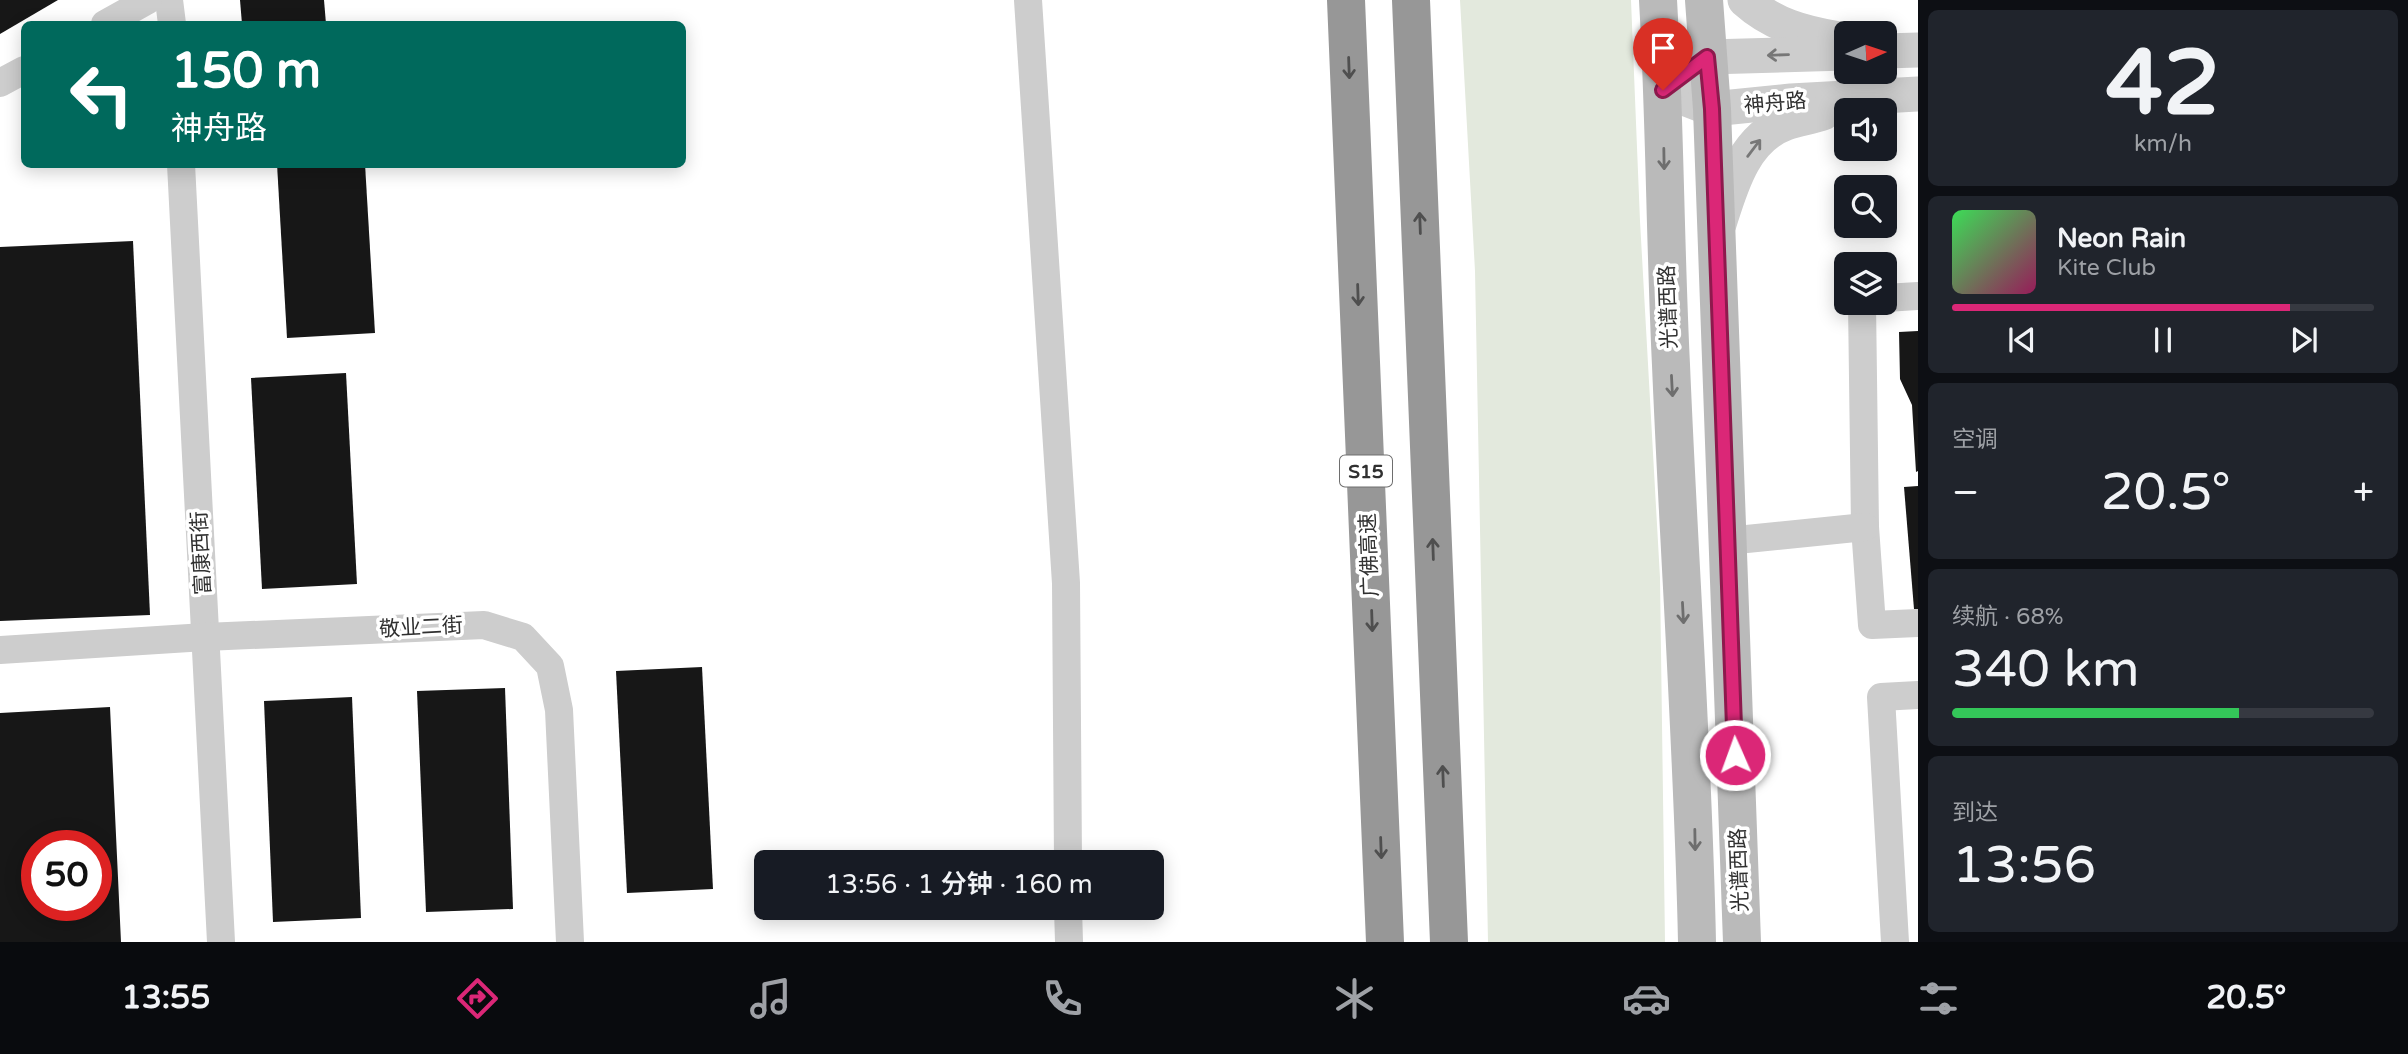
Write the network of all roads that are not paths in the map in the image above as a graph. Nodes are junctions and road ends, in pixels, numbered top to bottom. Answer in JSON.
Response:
{"nodes":[{"id":1,"x":149,"y":0,"type":"edge"},
{"id":2,"x":169,"y":0,"type":"edge"},
{"id":3,"x":1028,"y":0,"type":"edge"},
{"id":4,"x":1346,"y":0,"type":"edge"},
{"id":5,"x":1411,"y":0,"type":"edge"},
{"id":6,"x":1658,"y":0,"type":"edge"},
{"id":7,"x":1704,"y":0,"type":"edge"},
{"id":8,"x":1745,"y":0,"type":"edge"},
{"id":9,"x":110,"y":21,"type":"edge"},
{"id":10,"x":172,"y":21,"type":"edge"},
{"id":11,"x":1834,"y":39,"type":"edge"},
{"id":12,"x":1834,"y":53,"type":"edge"},
{"id":13,"x":1707,"y":57,"type":"junction"},
{"id":14,"x":21,"y":71,"type":"edge"},
{"id":15,"x":0,"y":83,"type":"edge"},
{"id":16,"x":1663,"y":90,"type":"junction"},
{"id":17,"x":1902,"y":94,"type":"edge"},
{"id":18,"x":1712,"y":109,"type":"junction"},
{"id":19,"x":181,"y":168,"type":"edge"},
{"id":20,"x":1717,"y":232,"type":"junction"},
{"id":21,"x":1918,"y":296,"type":"edge"},
{"id":22,"x":1897,"y":297,"type":"edge"},
{"id":23,"x":1862,"y":315,"type":"edge"},
{"id":24,"x":1866,"y":527,"type":"junction"},
{"id":25,"x":1727,"y":541,"type":"junction"},
{"id":26,"x":1918,"y":623,"type":"edge"},
{"id":27,"x":205,"y":637,"type":"junction"},
{"id":28,"x":0,"y":650,"type":"edge"},
{"id":29,"x":1918,"y":695,"type":"edge"},
{"id":30,"x":1068,"y":850,"type":"edge"},
{"id":31,"x":1068,"y":920,"type":"edge"},
{"id":32,"x":221,"y":942,"type":"edge"},
{"id":33,"x":570,"y":942,"type":"edge"},
{"id":34,"x":1069,"y":942,"type":"edge"},
{"id":35,"x":1385,"y":942,"type":"edge"},
{"id":36,"x":1450,"y":942,"type":"edge"},
{"id":37,"x":1697,"y":942,"type":"edge"},
{"id":38,"x":1742,"y":942,"type":"edge"},
{"id":39,"x":1895,"y":942,"type":"edge"}],
"edges":[{"from":1,"to":9,"type":"street"},
{"from":2,"to":10,"type":"street"},
{"from":3,"to":30,"type":"street"},
{"from":4,"to":35,"type":"highway","name":"广佛高速","number":"S15","one_way":true},
{"from":36,"to":5,"type":"highway","one_way":true},
{"from":6,"to":16,"type":"main road","name":"光谱西路"},
{"from":7,"to":13,"type":"main road","name":"光谱西路"},
{"from":8,"to":11,"type":"street"},
{"from":12,"to":13,"type":"street","one_way":true},
{"from":13,"to":16,"type":"street"},
{"from":13,"to":18,"type":"main road","name":"光谱西路"},
{"from":14,"to":15,"type":"street"},
{"from":16,"to":18,"type":"street","name":"神舟路"},
{"from":16,"to":37,"type":"main road","name":"光谱西路","one_way":true},
{"from":17,"to":18,"type":"street","name":"神舟路"},
{"from":20,"to":17,"type":"street","one_way":true},
{"from":18,"to":20,"type":"main road","name":"光谱西路"},
{"from":19,"to":27,"type":"street","name":"富康西街"},
{"from":20,"to":25,"type":"main road","name":"光谱西路"},
{"from":21,"to":22,"type":"street"},
{"from":23,"to":24,"type":"street"},
{"from":24,"to":25,"type":"street"},
{"from":24,"to":26,"type":"street"},
{"from":25,"to":38,"type":"main road","name":"光谱西路"},
{"from":27,"to":28,"type":"street","name":"敬业二街"},
{"from":27,"to":32,"type":"street","name":"富康西街"},
{"from":27,"to":33,"type":"street","name":"敬业二街"},
{"from":29,"to":39,"type":"street"},
{"from":31,"to":34,"type":"street"}]}
